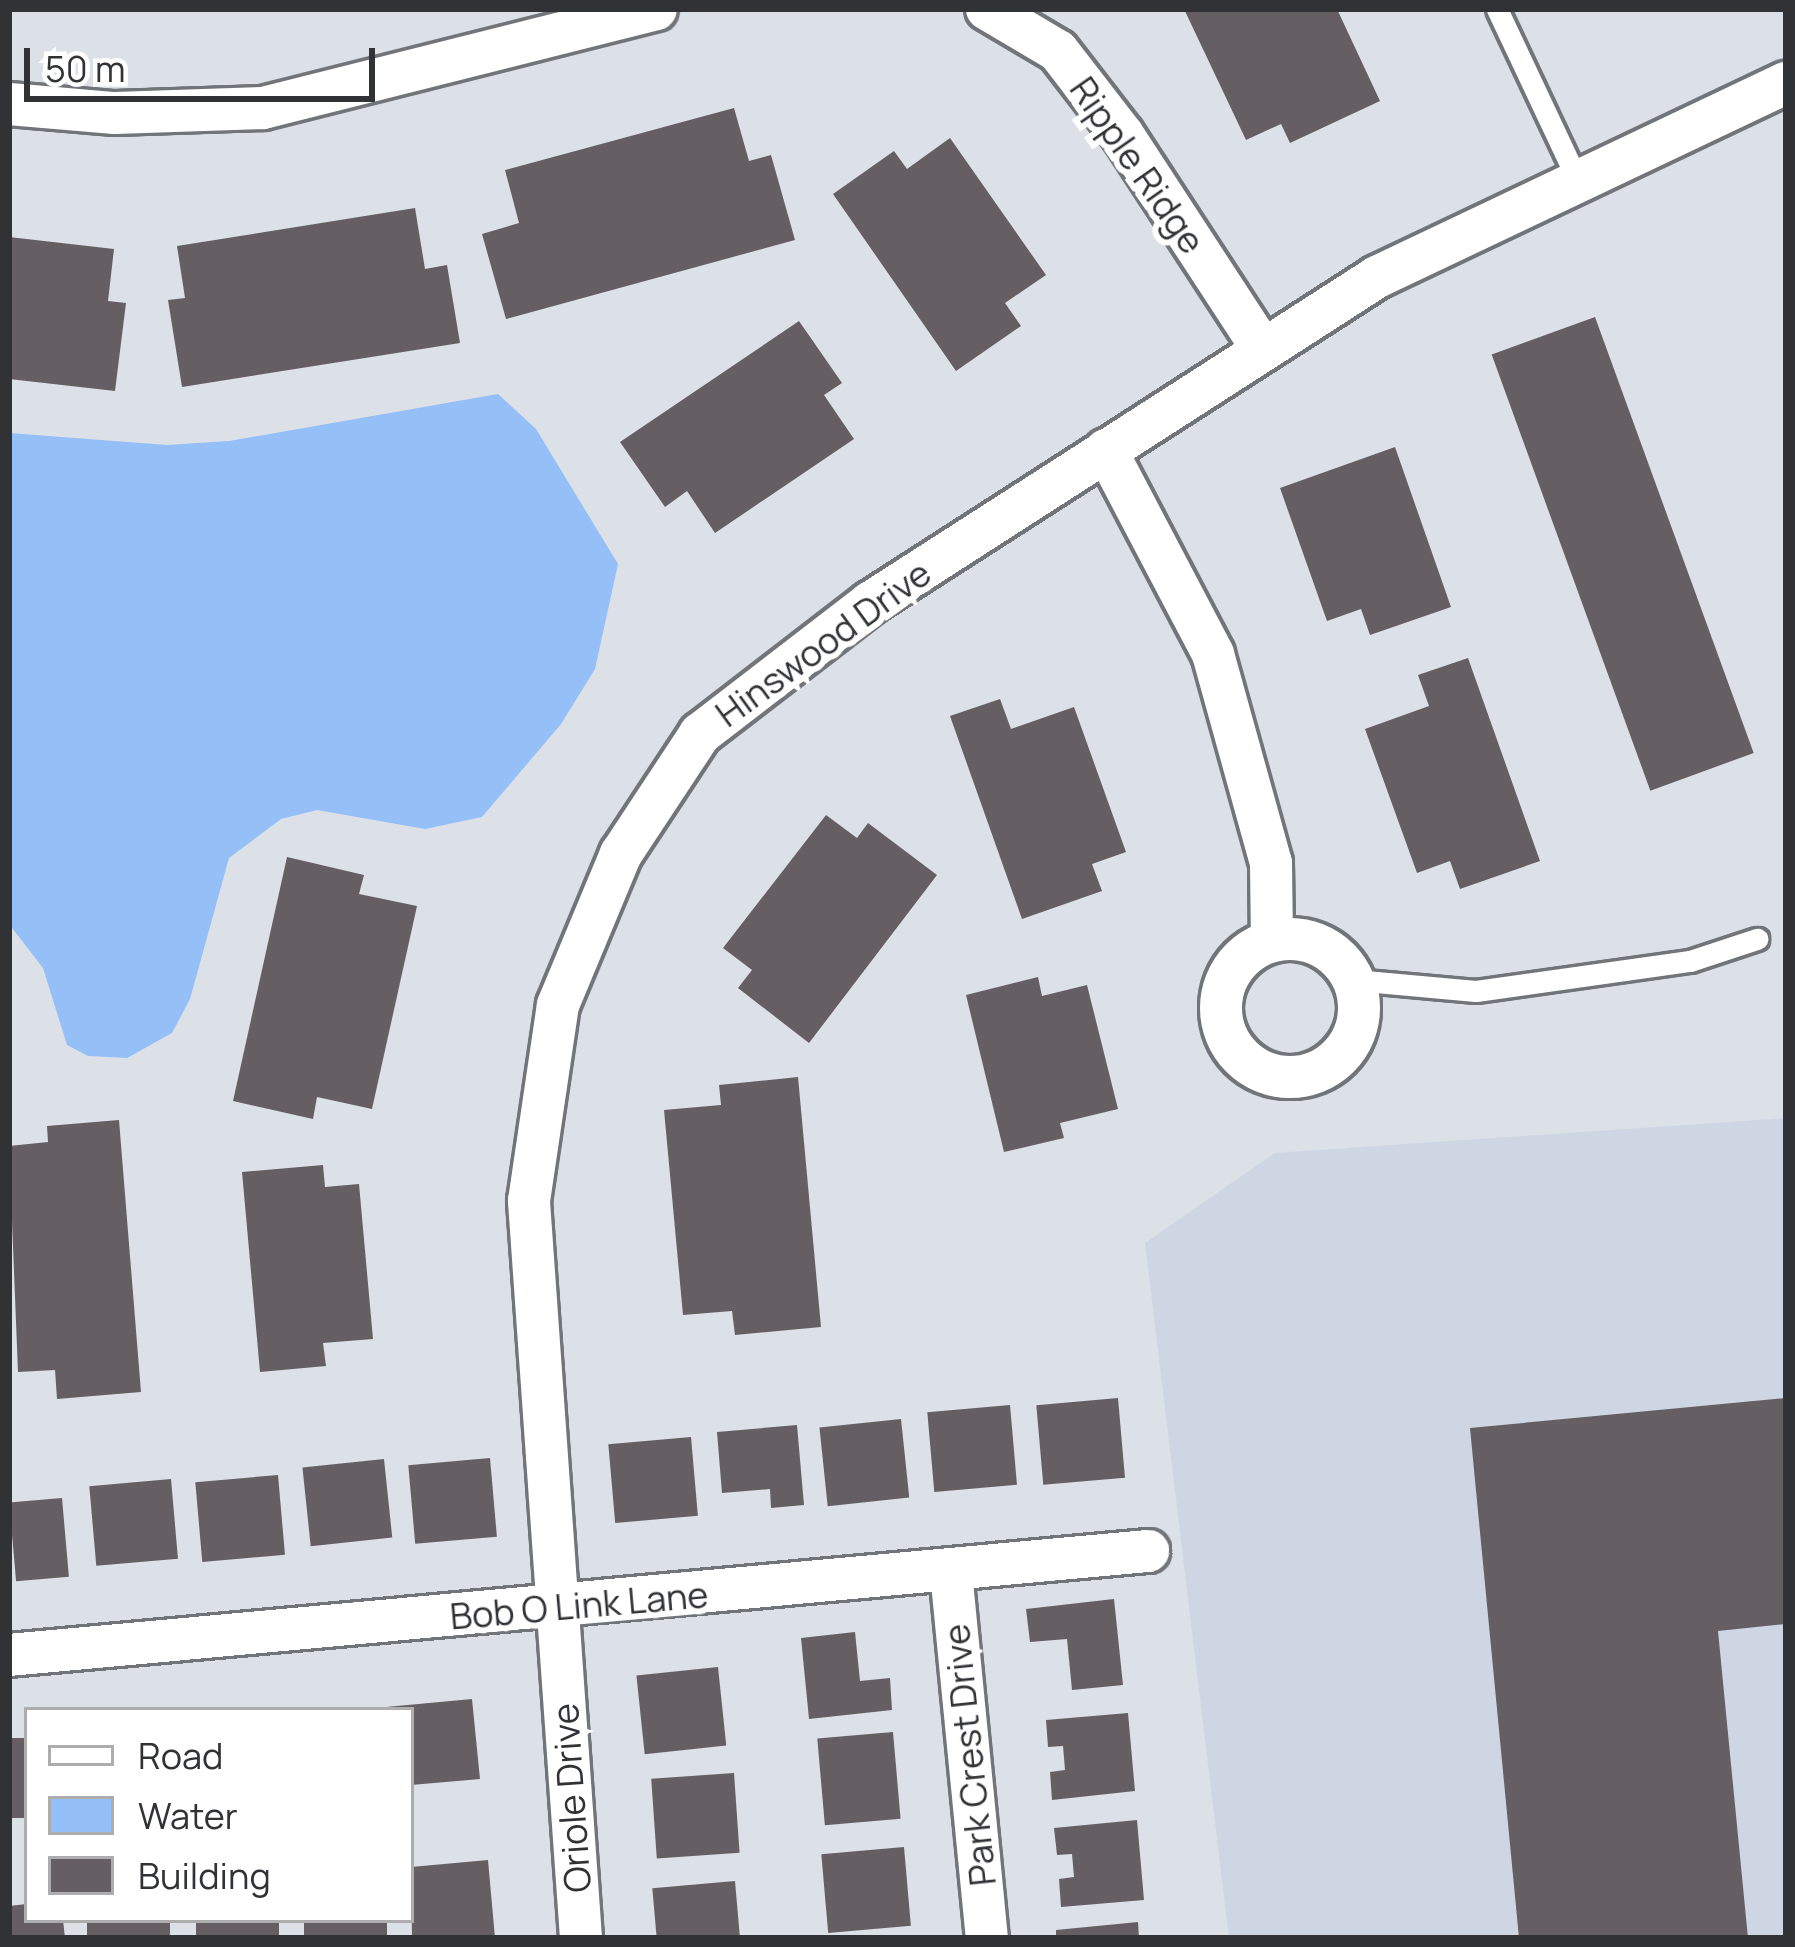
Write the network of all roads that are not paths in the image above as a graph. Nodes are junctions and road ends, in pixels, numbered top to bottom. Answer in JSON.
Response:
{"nodes":[{"id":1,"x":656,"y":9,"type":"edge"},
{"id":2,"x":987,"y":9,"type":"edge"},
{"id":3,"x":1497,"y":9,"type":"edge"},
{"id":4,"x":1786,"y":83,"type":"edge"},
{"id":5,"x":9,"y":104,"type":"edge"},
{"id":6,"x":1577,"y":179,"type":"junction"},
{"id":7,"x":1262,"y":348,"type":"junction"},
{"id":8,"x":1106,"y":449,"type":"junction"},
{"id":9,"x":1757,"y":939,"type":"dead end"},
{"id":10,"x":1272,"y":941,"type":"junction"},
{"id":11,"x":1354,"y":980,"type":"junction"},
{"id":12,"x":1148,"y":1551,"type":"dead end"},
{"id":13,"x":951,"y":1571,"type":"junction"},
{"id":14,"x":561,"y":1606,"type":"junction"},
{"id":15,"x":9,"y":1654,"type":"edge"},
{"id":16,"x":560,"y":1658,"type":"joint"},
{"id":17,"x":581,"y":1938,"type":"edge"},
{"id":18,"x":987,"y":1938,"type":"edge"}],
"edges":[{"from":1,"to":5,"type":"street"},
{"from":2,"to":7,"type":"street","name":"Ripple Ridge"},
{"from":3,"to":6,"type":"lane"},
{"from":4,"to":6,"type":"street","name":"Hinswood Drive"},
{"from":6,"to":7,"type":"street","name":"Hinswood Drive"},
{"from":7,"to":8,"type":"street","name":"Hinswood Drive"},
{"from":8,"to":10,"type":"street"},
{"from":8,"to":14,"type":"street","name":"Hinswood Drive"},
{"from":9,"to":11,"type":"lane"},
{"from":10,"to":11,"type":"street"},
{"from":10,"to":11,"type":"street"},
{"from":12,"to":13,"type":"street","name":"Bob O Link Lane"},
{"from":13,"to":14,"type":"street","name":"Bob O Link Lane"},
{"from":13,"to":18,"type":"street","name":"Park Crest Drive"},
{"from":14,"to":15,"type":"street","name":"Bob O Link Lane"},
{"from":14,"to":16,"type":"street","name":"Hinswood Drive"},
{"from":16,"to":17,"type":"street","name":"Oriole Drive"}]}
